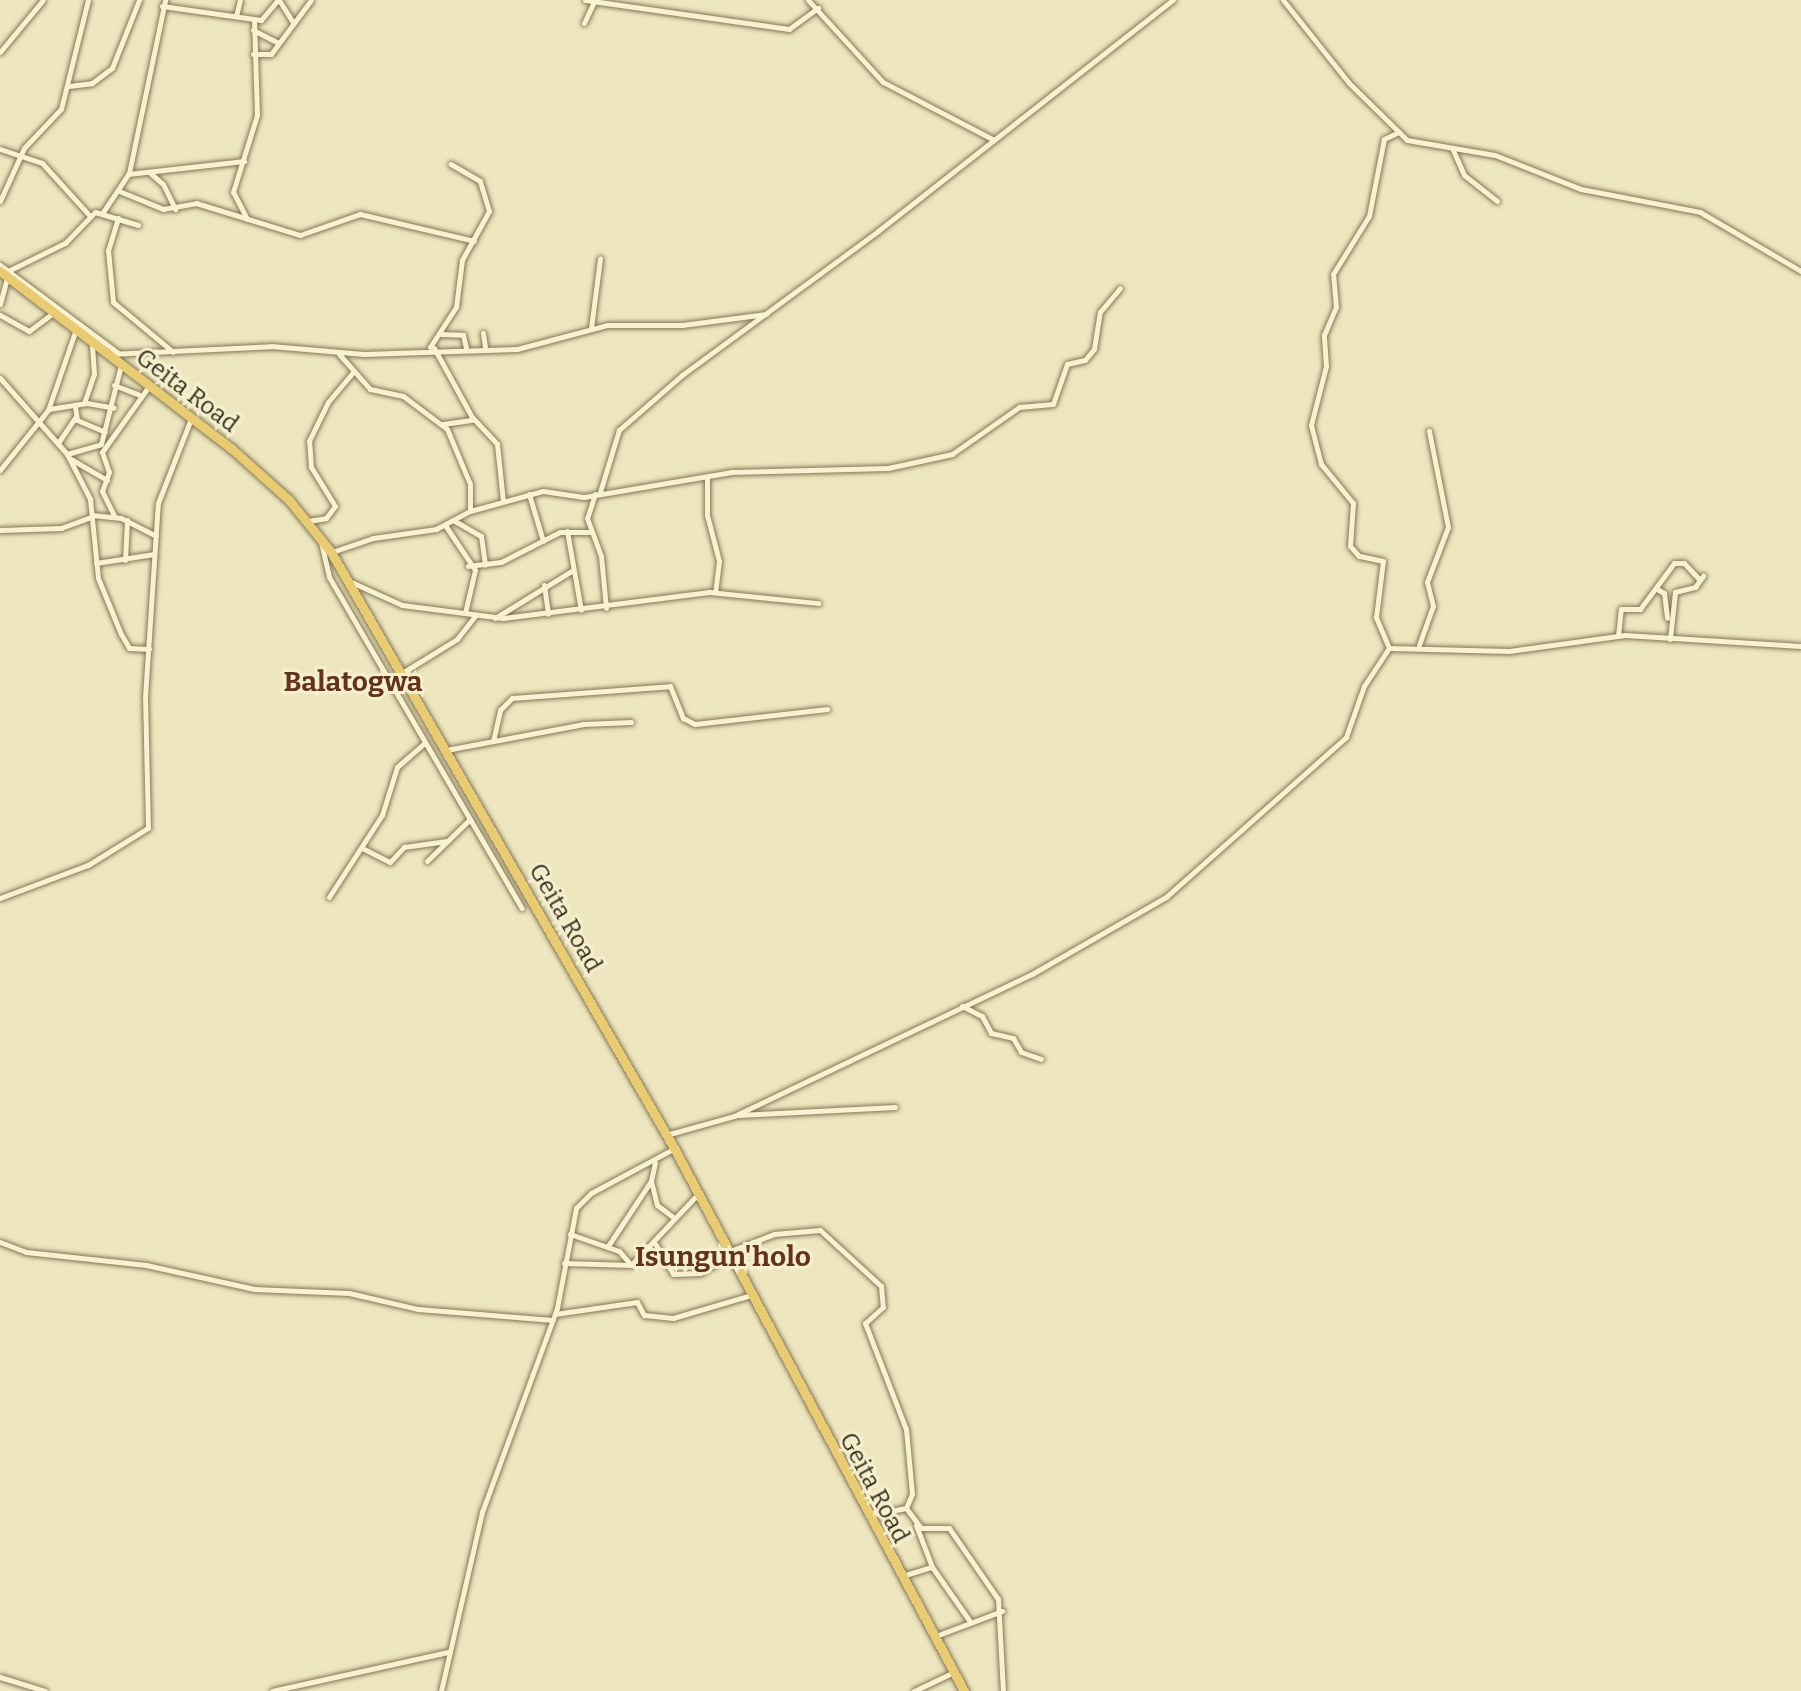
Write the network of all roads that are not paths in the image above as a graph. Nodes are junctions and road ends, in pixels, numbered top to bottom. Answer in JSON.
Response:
{"nodes":[{"id":1,"x":43,"y":0,"type":"edge"},
{"id":2,"x":88,"y":0,"type":"edge"},
{"id":3,"x":139,"y":0,"type":"edge"},
{"id":4,"x":240,"y":0,"type":"edge"},
{"id":5,"x":279,"y":0,"type":"edge"},
{"id":6,"x":585,"y":0,"type":"edge"},
{"id":7,"x":808,"y":0,"type":"edge"},
{"id":8,"x":1173,"y":0,"type":"edge"},
{"id":9,"x":1283,"y":0,"type":"edge"},
{"id":10,"x":307,"y":1,"type":"edge"},
{"id":11,"x":594,"y":2,"type":"junction"},
{"id":12,"x":164,"y":3,"type":"edge"},
{"id":13,"x":818,"y":8,"type":"junction"},
{"id":14,"x":236,"y":16,"type":"junction"},
{"id":15,"x":254,"y":20,"type":"junction"},
{"id":16,"x":292,"y":21,"type":"junction"},
{"id":17,"x":584,"y":23,"type":"dead end"},
{"id":18,"x":253,"y":30,"type":"junction"},
{"id":19,"x":278,"y":43,"type":"junction"},
{"id":20,"x":0,"y":52,"type":"edge"},
{"id":21,"x":253,"y":54,"type":"junction"},
{"id":22,"x":69,"y":86,"type":"junction"},
{"id":23,"x":1397,"y":133,"type":"junction"},
{"id":24,"x":994,"y":140,"type":"junction"},
{"id":25,"x":0,"y":149,"type":"edge"},
{"id":26,"x":1453,"y":149,"type":"junction"},
{"id":27,"x":20,"y":157,"type":"junction"},
{"id":28,"x":244,"y":161,"type":"junction"},
{"id":29,"x":451,"y":164,"type":"dead end"},
{"id":30,"x":148,"y":172,"type":"junction"},
{"id":31,"x":128,"y":174,"type":"junction"},
{"id":32,"x":119,"y":191,"type":"junction"},
{"id":33,"x":0,"y":201,"type":"edge"},
{"id":34,"x":1497,"y":201,"type":"dead end"},
{"id":35,"x":175,"y":209,"type":"junction"},
{"id":36,"x":103,"y":212,"type":"junction"},
{"id":37,"x":90,"y":216,"type":"junction"},
{"id":38,"x":118,"y":218,"type":"junction"},
{"id":39,"x":247,"y":220,"type":"junction"},
{"id":40,"x":138,"y":225,"type":"dead end"},
{"id":41,"x":474,"y":241,"type":"junction"},
{"id":42,"x":600,"y":259,"type":"dead end"},
{"id":43,"x":4,"y":271,"type":"edge"},
{"id":44,"x":1801,"y":271,"type":"edge"},
{"id":45,"x":1120,"y":288,"type":"dead end"},
{"id":46,"x":0,"y":304,"type":"edge"},
{"id":47,"x":54,"y":312,"type":"junction"},
{"id":48,"x":766,"y":314,"type":"junction"},
{"id":49,"x":1,"y":320,"type":"edge"},
{"id":50,"x":76,"y":329,"type":"junction"},
{"id":51,"x":591,"y":329,"type":"junction"},
{"id":52,"x":483,"y":333,"type":"dead end"},
{"id":53,"x":439,"y":334,"type":"junction"},
{"id":54,"x":92,"y":342,"type":"junction"},
{"id":55,"x":432,"y":348,"type":"junction"},
{"id":56,"x":466,"y":348,"type":"junction"},
{"id":57,"x":486,"y":348,"type":"junction"},
{"id":58,"x":174,"y":352,"type":"junction"},
{"id":59,"x":338,"y":353,"type":"junction"},
{"id":60,"x":121,"y":360,"type":"junction"},
{"id":61,"x":352,"y":373,"type":"junction"},
{"id":62,"x":0,"y":378,"type":"edge"},
{"id":63,"x":114,"y":385,"type":"junction"},
{"id":64,"x":149,"y":386,"type":"junction"},
{"id":65,"x":138,"y":394,"type":"junction"},
{"id":66,"x":83,"y":404,"type":"junction"},
{"id":67,"x":75,"y":406,"type":"junction"},
{"id":68,"x":114,"y":408,"type":"junction"},
{"id":69,"x":49,"y":409,"type":"junction"},
{"id":70,"x":76,"y":418,"type":"junction"},
{"id":71,"x":191,"y":419,"type":"junction"},
{"id":72,"x":473,"y":420,"type":"junction"},
{"id":73,"x":442,"y":425,"type":"junction"},
{"id":74,"x":37,"y":427,"type":"junction"},
{"id":75,"x":1429,"y":431,"type":"dead end"},
{"id":76,"x":105,"y":432,"type":"junction"},
{"id":77,"x":58,"y":443,"type":"junction"},
{"id":78,"x":101,"y":448,"type":"junction"},
{"id":79,"x":68,"y":456,"type":"junction"},
{"id":80,"x":0,"y":470,"type":"edge"},
{"id":81,"x":707,"y":477,"type":"junction"},
{"id":82,"x":107,"y":480,"type":"junction"},
{"id":83,"x":597,"y":493,"type":"junction"},
{"id":84,"x":529,"y":494,"type":"junction"},
{"id":85,"x":503,"y":501,"type":"junction"},
{"id":86,"x":470,"y":511,"type":"junction"},
{"id":87,"x":92,"y":516,"type":"junction"},
{"id":88,"x":114,"y":516,"type":"junction"},
{"id":89,"x":127,"y":520,"type":"junction"},
{"id":90,"x":453,"y":520,"type":"junction"},
{"id":91,"x":308,"y":521,"type":"junction"},
{"id":92,"x":445,"y":525,"type":"junction"},
{"id":93,"x":0,"y":530,"type":"edge"},
{"id":94,"x":567,"y":531,"type":"junction"},
{"id":95,"x":591,"y":532,"type":"junction"},
{"id":96,"x":319,"y":535,"type":"junction"},
{"id":97,"x":156,"y":536,"type":"junction"},
{"id":98,"x":543,"y":541,"type":"junction"},
{"id":99,"x":331,"y":552,"type":"junction"},
{"id":100,"x":155,"y":553,"type":"junction"},
{"id":101,"x":125,"y":560,"type":"junction"},
{"id":102,"x":96,"y":563,"type":"junction"},
{"id":103,"x":485,"y":565,"type":"junction"},
{"id":104,"x":468,"y":566,"type":"junction"},
{"id":105,"x":573,"y":570,"type":"junction"},
{"id":106,"x":348,"y":579,"type":"junction"},
{"id":107,"x":544,"y":585,"type":"junction"},
{"id":108,"x":1654,"y":588,"type":"junction"},
{"id":109,"x":715,"y":592,"type":"junction"},
{"id":110,"x":818,"y":603,"type":"dead end"},
{"id":111,"x":606,"y":608,"type":"junction"},
{"id":112,"x":581,"y":610,"type":"junction"},
{"id":113,"x":465,"y":613,"type":"junction"},
{"id":114,"x":548,"y":614,"type":"junction"},
{"id":115,"x":476,"y":615,"type":"junction"},
{"id":116,"x":495,"y":618,"type":"junction"},
{"id":117,"x":1669,"y":627,"type":"junction"},
{"id":118,"x":1618,"y":636,"type":"junction"},
{"id":119,"x":1670,"y":639,"type":"junction"},
{"id":120,"x":1679,"y":639,"type":"junction"},
{"id":121,"x":1419,"y":645,"type":"junction"},
{"id":122,"x":1801,"y":646,"type":"edge"},
{"id":123,"x":1389,"y":648,"type":"junction"},
{"id":124,"x":149,"y":649,"type":"junction"},
{"id":125,"x":402,"y":672,"type":"junction"},
{"id":126,"x":827,"y":709,"type":"dead end"},
{"id":127,"x":631,"y":722,"type":"dead end"},
{"id":128,"x":493,"y":741,"type":"junction"},
{"id":129,"x":425,"y":743,"type":"junction"},
{"id":130,"x":445,"y":750,"type":"junction"},
{"id":131,"x":470,"y":819,"type":"junction"},
{"id":132,"x":447,"y":841,"type":"junction"},
{"id":133,"x":362,"y":848,"type":"junction"},
{"id":134,"x":427,"y":861,"type":"dead end"},
{"id":135,"x":329,"y":897,"type":"dead end"},
{"id":136,"x":0,"y":898,"type":"edge"},
{"id":137,"x":522,"y":908,"type":"dead end"},
{"id":138,"x":962,"y":1005,"type":"junction"},
{"id":139,"x":1041,"y":1059,"type":"dead end"},
{"id":140,"x":895,"y":1107,"type":"dead end"},
{"id":141,"x":734,"y":1116,"type":"junction"},
{"id":142,"x":665,"y":1135,"type":"junction"},
{"id":143,"x":674,"y":1148,"type":"junction"},
{"id":144,"x":655,"y":1161,"type":"junction"},
{"id":145,"x":651,"y":1181,"type":"junction"},
{"id":146,"x":698,"y":1194,"type":"junction"},
{"id":147,"x":673,"y":1217,"type":"junction"},
{"id":148,"x":569,"y":1234,"type":"junction"},
{"id":149,"x":0,"y":1242,"type":"edge"},
{"id":150,"x":654,"y":1242,"type":"junction"},
{"id":151,"x":608,"y":1246,"type":"junction"},
{"id":152,"x":729,"y":1253,"type":"junction"},
{"id":153,"x":564,"y":1263,"type":"junction"},
{"id":154,"x":631,"y":1265,"type":"junction"},
{"id":155,"x":751,"y":1295,"type":"junction"},
{"id":156,"x":554,"y":1317,"type":"junction"},
{"id":157,"x":906,"y":1508,"type":"junction"},
{"id":158,"x":866,"y":1515,"type":"junction"},
{"id":159,"x":915,"y":1521,"type":"junction"},
{"id":160,"x":932,"y":1567,"type":"junction"},
{"id":161,"x":897,"y":1575,"type":"junction"},
{"id":162,"x":1002,"y":1611,"type":"junction"},
{"id":163,"x":971,"y":1623,"type":"junction"},
{"id":164,"x":929,"y":1635,"type":"junction"},
{"id":165,"x":448,"y":1652,"type":"junction"},
{"id":166,"x":952,"y":1673,"type":"junction"},
{"id":167,"x":0,"y":1677,"type":"edge"},
{"id":168,"x":45,"y":1691,"type":"edge"},
{"id":169,"x":272,"y":1691,"type":"edge"},
{"id":170,"x":441,"y":1691,"type":"edge"},
{"id":171,"x":914,"y":1691,"type":"edge"},
{"id":172,"x":964,"y":1691,"type":"edge"},
{"id":173,"x":1003,"y":1691,"type":"edge"}],
"edges":[{"from":1,"to":20,"type":"street"},
{"from":2,"to":22,"type":"street"},
{"from":3,"to":22,"type":"street"},
{"from":4,"to":14,"type":"street"},
{"from":5,"to":15,"type":"street"},
{"from":5,"to":16,"type":"street"},
{"from":6,"to":11,"type":"street"},
{"from":7,"to":13,"type":"street"},
{"from":8,"to":24,"type":"street"},
{"from":9,"to":23,"type":"street"},
{"from":10,"to":16,"type":"street"},
{"from":11,"to":13,"type":"street"},
{"from":11,"to":17,"type":"street"},
{"from":12,"to":14,"type":"street"},
{"from":12,"to":31,"type":"street"},
{"from":13,"to":24,"type":"street"},
{"from":14,"to":15,"type":"street"},
{"from":15,"to":18,"type":"street"},
{"from":16,"to":19,"type":"street"},
{"from":18,"to":19,"type":"street"},
{"from":18,"to":21,"type":"street"},
{"from":19,"to":21,"type":"street"},
{"from":21,"to":28,"type":"street"},
{"from":22,"to":27,"type":"street"},
{"from":23,"to":26,"type":"street"},
{"from":23,"to":123,"type":"street"},
{"from":24,"to":48,"type":"street"},
{"from":25,"to":27,"type":"street"},
{"from":26,"to":34,"type":"street"},
{"from":26,"to":44,"type":"street"},
{"from":27,"to":33,"type":"street"},
{"from":27,"to":37,"type":"street"},
{"from":28,"to":30,"type":"street"},
{"from":28,"to":39,"type":"street"},
{"from":29,"to":41,"type":"street"},
{"from":30,"to":31,"type":"street"},
{"from":30,"to":35,"type":"street"},
{"from":31,"to":32,"type":"street"},
{"from":32,"to":35,"type":"street"},
{"from":32,"to":36,"type":"street"},
{"from":35,"to":39,"type":"street"},
{"from":36,"to":37,"type":"street"},
{"from":36,"to":38,"type":"street"},
{"from":37,"to":43,"type":"street"},
{"from":38,"to":40,"type":"street"},
{"from":38,"to":58,"type":"street"},
{"from":39,"to":41,"type":"street"},
{"from":41,"to":53,"type":"street"},
{"from":42,"to":51,"type":"street"},
{"from":43,"to":46,"type":"street"},
{"from":43,"to":47,"type":"highway","name":"Geita Road"},
{"from":43,"to":60,"type":"street"},
{"from":45,"to":81,"type":"street"},
{"from":47,"to":49,"type":"street"},
{"from":47,"to":50,"type":"highway","name":"Geita Road"},
{"from":48,"to":51,"type":"street"},
{"from":48,"to":83,"type":"street"},
{"from":50,"to":54,"type":"highway","name":"Geita Road"},
{"from":50,"to":69,"type":"street"},
{"from":51,"to":57,"type":"street"},
{"from":52,"to":57,"type":"street"},
{"from":53,"to":55,"type":"street"},
{"from":53,"to":56,"type":"street"},
{"from":54,"to":60,"type":"highway","name":"Geita Road"},
{"from":54,"to":66,"type":"street"},
{"from":55,"to":56,"type":"street"},
{"from":55,"to":59,"type":"street"},
{"from":55,"to":72,"type":"street"},
{"from":56,"to":57,"type":"street"},
{"from":58,"to":59,"type":"street"},
{"from":58,"to":60,"type":"street"},
{"from":59,"to":61,"type":"street"},
{"from":60,"to":63,"type":"street"},
{"from":60,"to":64,"type":"highway","name":"Geita Road"},
{"from":61,"to":73,"type":"street"},
{"from":61,"to":91,"type":"street"},
{"from":62,"to":74,"type":"street"},
{"from":63,"to":65,"type":"street"},
{"from":63,"to":68,"type":"street"},
{"from":64,"to":65,"type":"street"},
{"from":64,"to":71,"type":"highway","name":"Geita Road"},
{"from":65,"to":78,"type":"street"},
{"from":66,"to":67,"type":"street"},
{"from":66,"to":68,"type":"street"},
{"from":67,"to":69,"type":"street"},
{"from":67,"to":70,"type":"street"},
{"from":68,"to":76,"type":"street"},
{"from":69,"to":74,"type":"street"},
{"from":70,"to":76,"type":"street"},
{"from":70,"to":77,"type":"street"},
{"from":71,"to":91,"type":"highway","name":"Geita Road"},
{"from":71,"to":97,"type":"street"},
{"from":72,"to":73,"type":"street"},
{"from":72,"to":85,"type":"street"},
{"from":73,"to":86,"type":"street"},
{"from":74,"to":77,"type":"street"},
{"from":74,"to":80,"type":"street"},
{"from":75,"to":121,"type":"street"},
{"from":76,"to":78,"type":"street"},
{"from":77,"to":79,"type":"street"},
{"from":78,"to":79,"type":"street"},
{"from":78,"to":82,"type":"street"},
{"from":79,"to":82,"type":"street"},
{"from":79,"to":87,"type":"street"},
{"from":81,"to":83,"type":"street"},
{"from":81,"to":109,"type":"street"},
{"from":82,"to":88,"type":"street"},
{"from":83,"to":84,"type":"street"},
{"from":83,"to":95,"type":"street"},
{"from":84,"to":85,"type":"street"},
{"from":84,"to":98,"type":"street"},
{"from":85,"to":86,"type":"street"},
{"from":86,"to":90,"type":"street"},
{"from":87,"to":88,"type":"street"},
{"from":87,"to":93,"type":"street"},
{"from":87,"to":102,"type":"street"},
{"from":88,"to":89,"type":"street"},
{"from":89,"to":97,"type":"street"},
{"from":89,"to":101,"type":"street"},
{"from":90,"to":92,"type":"street"},
{"from":90,"to":103,"type":"street"},
{"from":91,"to":96,"type":"highway","name":"Geita Road"},
{"from":92,"to":99,"type":"street"},
{"from":92,"to":104,"type":"street"},
{"from":94,"to":95,"type":"street"},
{"from":94,"to":98,"type":"street"},
{"from":94,"to":105,"type":"street"},
{"from":95,"to":111,"type":"street"},
{"from":96,"to":99,"type":"highway","name":"Geita Road"},
{"from":96,"to":129,"type":"street"},
{"from":97,"to":100,"type":"street"},
{"from":98,"to":103,"type":"street"},
{"from":99,"to":106,"type":"highway","name":"Geita Road"},
{"from":100,"to":101,"type":"street"},
{"from":100,"to":124,"type":"street"},
{"from":101,"to":102,"type":"street"},
{"from":102,"to":124,"type":"street"},
{"from":103,"to":104,"type":"street"},
{"from":104,"to":113,"type":"street"},
{"from":105,"to":107,"type":"street"},
{"from":105,"to":112,"type":"street"},
{"from":106,"to":113,"type":"street"},
{"from":106,"to":125,"type":"highway","name":"Geita Road"},
{"from":107,"to":114,"type":"street"},
{"from":107,"to":116,"type":"street"},
{"from":108,"to":117,"type":"street"},
{"from":108,"to":117,"type":"street"},
{"from":108,"to":118,"type":"street"},
{"from":109,"to":110,"type":"street"},
{"from":109,"to":111,"type":"street"},
{"from":111,"to":112,"type":"street"},
{"from":112,"to":114,"type":"street"},
{"from":113,"to":115,"type":"street"},
{"from":114,"to":116,"type":"street"},
{"from":115,"to":116,"type":"street"},
{"from":115,"to":125,"type":"street"},
{"from":117,"to":119,"type":"street"},
{"from":117,"to":120,"type":"street"},
{"from":118,"to":119,"type":"street"},
{"from":118,"to":121,"type":"street"},
{"from":119,"to":120,"type":"street"},
{"from":120,"to":122,"type":"street"},
{"from":121,"to":123,"type":"street"},
{"from":123,"to":138,"type":"street"},
{"from":124,"to":136,"type":"street"},
{"from":125,"to":130,"type":"highway","name":"Geita Road"},
{"from":126,"to":128,"type":"street"},
{"from":127,"to":128,"type":"street"},
{"from":128,"to":130,"type":"street"},
{"from":129,"to":131,"type":"street"},
{"from":129,"to":133,"type":"street"},
{"from":130,"to":142,"type":"highway","name":"Geita Road"},
{"from":131,"to":132,"type":"street"},
{"from":131,"to":137,"type":"street"},
{"from":132,"to":133,"type":"street"},
{"from":132,"to":134,"type":"street"},
{"from":133,"to":135,"type":"street"},
{"from":138,"to":139,"type":"street"},
{"from":138,"to":141,"type":"street"},
{"from":140,"to":141,"type":"street"},
{"from":141,"to":142,"type":"street"},
{"from":142,"to":143,"type":"highway","name":"Geita Road"},
{"from":143,"to":144,"type":"street"},
{"from":143,"to":146,"type":"highway","name":"Geita Road"},
{"from":144,"to":145,"type":"street"},
{"from":144,"to":148,"type":"street"},
{"from":145,"to":147,"type":"street"},
{"from":145,"to":151,"type":"street"},
{"from":146,"to":147,"type":"street"},
{"from":146,"to":152,"type":"highway","name":"Geita Road"},
{"from":147,"to":150,"type":"street"},
{"from":148,"to":151,"type":"street"},
{"from":148,"to":153,"type":"street"},
{"from":149,"to":156,"type":"street"},
{"from":150,"to":152,"type":"street"},
{"from":150,"to":154,"type":"street"},
{"from":151,"to":154,"type":"street"},
{"from":152,"to":155,"type":"highway","name":"Geita Road"},
{"from":152,"to":157,"type":"street"},
{"from":153,"to":154,"type":"street"},
{"from":153,"to":156,"type":"street"},
{"from":155,"to":156,"type":"street"},
{"from":155,"to":158,"type":"highway","name":"Geita Road"},
{"from":156,"to":165,"type":"street"},
{"from":157,"to":158,"type":"street"},
{"from":157,"to":159,"type":"street"},
{"from":158,"to":161,"type":"highway","name":"Geita Road"},
{"from":159,"to":160,"type":"street"},
{"from":159,"to":162,"type":"street"},
{"from":160,"to":161,"type":"street"},
{"from":160,"to":163,"type":"street"},
{"from":161,"to":164,"type":"highway","name":"Geita Road"},
{"from":162,"to":163,"type":"street"},
{"from":162,"to":173,"type":"street"},
{"from":163,"to":164,"type":"street"},
{"from":164,"to":166,"type":"highway","name":"Geita Road"},
{"from":165,"to":169,"type":"street"},
{"from":165,"to":170,"type":"street"},
{"from":166,"to":171,"type":"street"},
{"from":166,"to":172,"type":"highway","name":"Geita Road"},
{"from":167,"to":168,"type":"street"}]}
